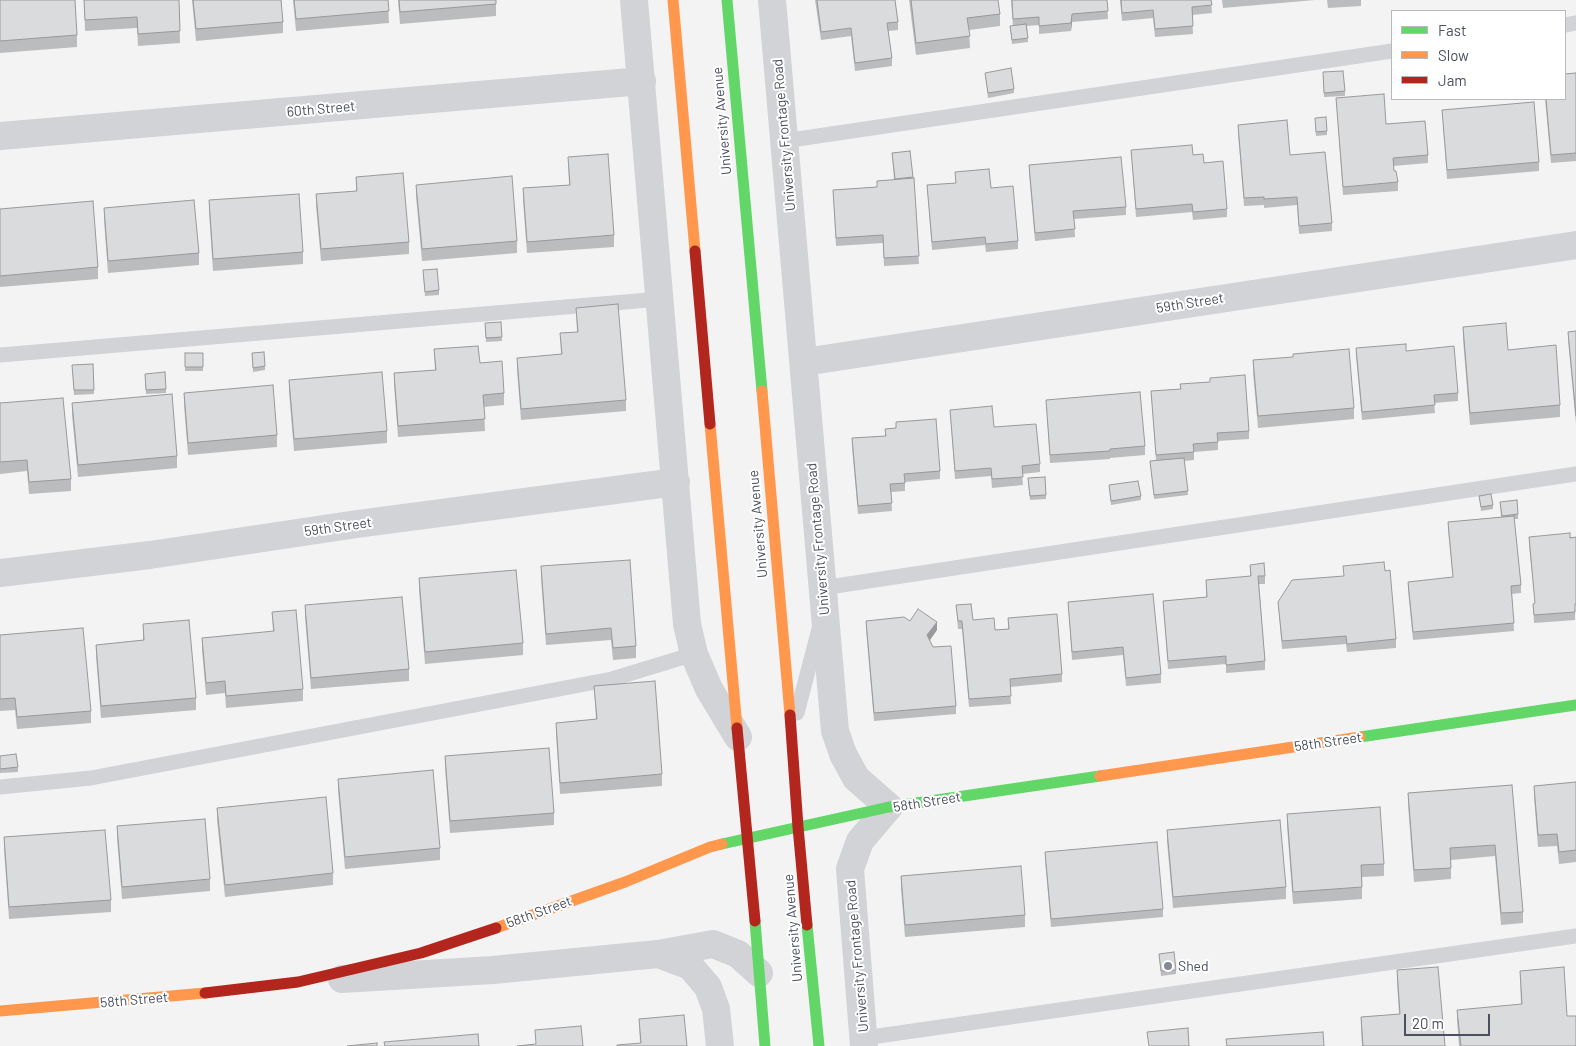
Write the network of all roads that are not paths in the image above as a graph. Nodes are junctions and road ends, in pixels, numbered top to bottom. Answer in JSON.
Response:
{"nodes":[{"id":1,"x":634,"y":0,"type":"edge"},
{"id":2,"x":673,"y":0,"type":"edge"},
{"id":3,"x":727,"y":0,"type":"edge"},
{"id":4,"x":772,"y":0,"type":"edge"},
{"id":5,"x":1391,"y":50,"type":"edge"},
{"id":6,"x":642,"y":81,"type":"junction"},
{"id":7,"x":0,"y":136,"type":"edge"},
{"id":8,"x":784,"y":141,"type":"junction"},
{"id":9,"x":1576,"y":245,"type":"edge"},
{"id":10,"x":660,"y":299,"type":"junction"},
{"id":11,"x":0,"y":356,"type":"edge"},
{"id":12,"x":804,"y":362,"type":"junction"},
{"id":13,"x":1576,"y":474,"type":"edge"},
{"id":14,"x":676,"y":482,"type":"junction"},
{"id":15,"x":0,"y":573,"type":"edge"},
{"id":16,"x":823,"y":599,"type":"junction"},
{"id":17,"x":694,"y":654,"type":"junction"},
{"id":18,"x":1576,"y":705,"type":"edge"},
{"id":19,"x":792,"y":734,"type":"junction"},
{"id":20,"x":738,"y":737,"type":"junction"},
{"id":21,"x":0,"y":787,"type":"edge"},
{"id":22,"x":889,"y":807,"type":"junction"},
{"id":23,"x":798,"y":827,"type":"junction"},
{"id":24,"x":748,"y":839,"type":"junction"},
{"id":25,"x":1576,"y":936,"type":"edge"},
{"id":26,"x":658,"y":954,"type":"junction"},
{"id":27,"x":759,"y":973,"type":"junction"},
{"id":28,"x":298,"y":982,"type":"junction"},
{"id":29,"x":0,"y":1011,"type":"edge"},
{"id":30,"x":861,"y":1037,"type":"edge"},
{"id":31,"x":720,"y":1046,"type":"edge"},
{"id":32,"x":765,"y":1046,"type":"edge"},
{"id":33,"x":819,"y":1046,"type":"edge"}],
"edges":[{"from":1,"to":6,"type":"street"},
{"from":2,"to":20,"type":"main road"},
{"from":3,"to":19,"type":"main road","name":"University Avenue"},
{"from":4,"to":8,"type":"street","name":"University Frontage Road"},
{"from":5,"to":8,"type":"lane"},
{"from":6,"to":7,"type":"street","name":"60th Street"},
{"from":6,"to":10,"type":"street"},
{"from":8,"to":12,"type":"street","name":"University Frontage Road"},
{"from":9,"to":12,"type":"street","name":"59th Street"},
{"from":10,"to":11,"type":"lane"},
{"from":10,"to":14,"type":"street"},
{"from":12,"to":16,"type":"street","name":"University Frontage Road"},
{"from":13,"to":16,"type":"lane"},
{"from":14,"to":15,"type":"street","name":"59th Street"},
{"from":14,"to":17,"type":"street"},
{"from":16,"to":19,"type":"lane"},
{"from":16,"to":22,"type":"street","name":"University Frontage Road"},
{"from":17,"to":20,"type":"street"},
{"from":17,"to":21,"type":"lane"},
{"from":18,"to":22,"type":"main road","name":"58th Street"},
{"from":19,"to":23,"type":"main road","name":"University Avenue"},
{"from":20,"to":24,"type":"main road"},
{"from":22,"to":23,"type":"main road","name":"58th Street"},
{"from":22,"to":30,"type":"street","name":"University Frontage Road"},
{"from":23,"to":24,"type":"main road","name":"58th Street"},
{"from":23,"to":33,"type":"main road","name":"University Avenue"},
{"from":24,"to":27,"type":"main road"},
{"from":24,"to":28,"type":"main road","name":"58th Street"},
{"from":25,"to":30,"type":"lane"},
{"from":26,"to":27,"type":"street","name":"58th Street"},
{"from":26,"to":28,"type":"street","name":"58th Street"},
{"from":26,"to":31,"type":"street"},
{"from":27,"to":32,"type":"main road"},
{"from":28,"to":29,"type":"main road","name":"58th Street"}]}
